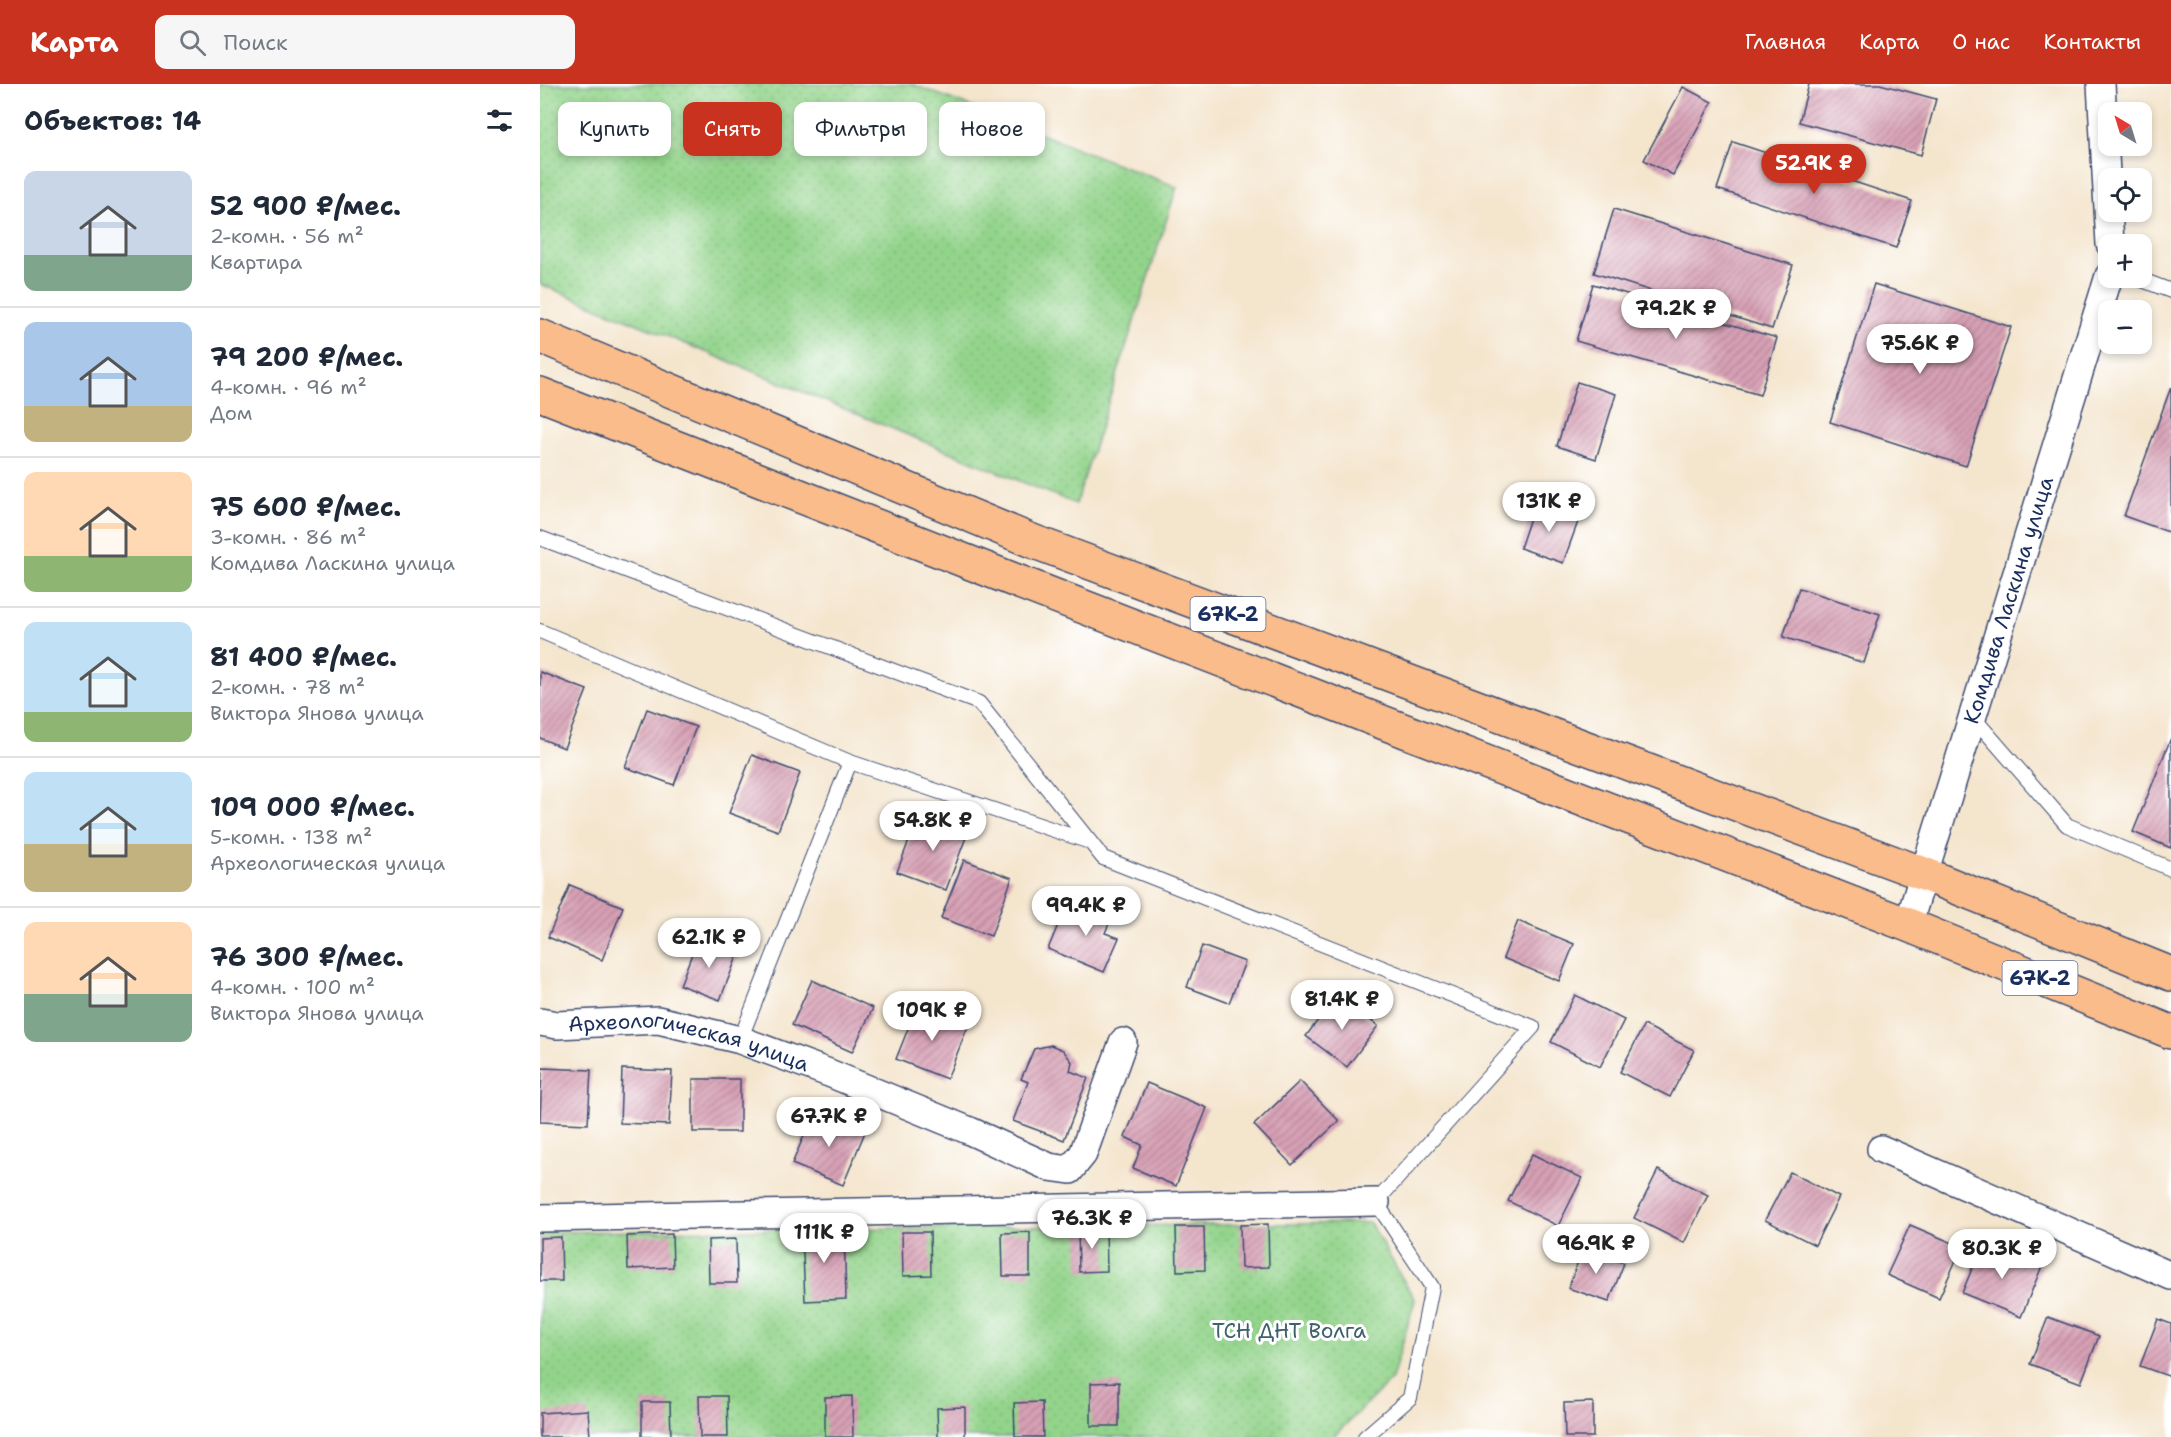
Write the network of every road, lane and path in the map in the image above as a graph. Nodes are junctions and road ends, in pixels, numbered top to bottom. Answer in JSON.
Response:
{"nodes":[{"id":1,"x":2100,"y":84,"type":"edge"},
{"id":2,"x":2109,"y":234,"type":"edge"},
{"id":3,"x":2152,"y":284,"type":"edge"},
{"id":4,"x":2105,"y":288,"type":"edge"},
{"id":5,"x":2171,"y":291,"type":"edge"},
{"id":6,"x":540,"y":336,"type":"edge"},
{"id":7,"x":540,"y":394,"type":"edge"},
{"id":8,"x":540,"y":538,"type":"edge"},
{"id":9,"x":540,"y":631,"type":"edge"},
{"id":10,"x":1973,"y":717,"type":"junction"},
{"id":11,"x":850,"y":762,"type":"junction"},
{"id":12,"x":1090,"y":842,"type":"junction"},
{"id":13,"x":2171,"y":869,"type":"edge"},
{"id":14,"x":1924,"y":874,"type":"junction"},
{"id":15,"x":1908,"y":925,"type":"junction"},
{"id":16,"x":2171,"y":974,"type":"edge"},
{"id":17,"x":540,"y":1022,"type":"edge"},
{"id":18,"x":2171,"y":1032,"type":"edge"},
{"id":19,"x":740,"y":1040,"type":"junction"},
{"id":20,"x":1123,"y":1042,"type":"dead end"},
{"id":21,"x":1881,"y":1149,"type":"dead end"},
{"id":22,"x":1376,"y":1202,"type":"junction"},
{"id":23,"x":540,"y":1218,"type":"edge"},
{"id":24,"x":2171,"y":1276,"type":"edge"},
{"id":25,"x":1365,"y":1437,"type":"edge"}],
"edges":[{"from":1,"to":2,"type":"street"},
{"from":3,"to":5,"type":"lane"},
{"from":4,"to":10,"type":"street","name":"Комдива Ласкина улица"},
{"from":6,"to":14,"type":"main road","number":"67К-2"},
{"from":7,"to":15,"type":"main road","number":"67К-2"},
{"from":8,"to":12,"type":"lane"},
{"from":9,"to":11,"type":"lane"},
{"from":10,"to":13,"type":"lane"},
{"from":10,"to":14,"type":"street","name":"Комдива Ласкина улица"},
{"from":11,"to":12,"type":"lane"},
{"from":11,"to":19,"type":"lane"},
{"from":12,"to":22,"type":"lane"},
{"from":14,"to":15,"type":"street","name":"Комдива Ласкина улица"},
{"from":14,"to":16,"type":"main road","number":"67К-2"},
{"from":15,"to":18,"type":"main road","number":"67К-2"},
{"from":17,"to":19,"type":"street","name":"Археологическая улица"},
{"from":19,"to":20,"type":"street","name":"Археологическая улица"},
{"from":21,"to":24,"type":"street"},
{"from":22,"to":23,"type":"street"},
{"from":22,"to":25,"type":"lane"}]}
